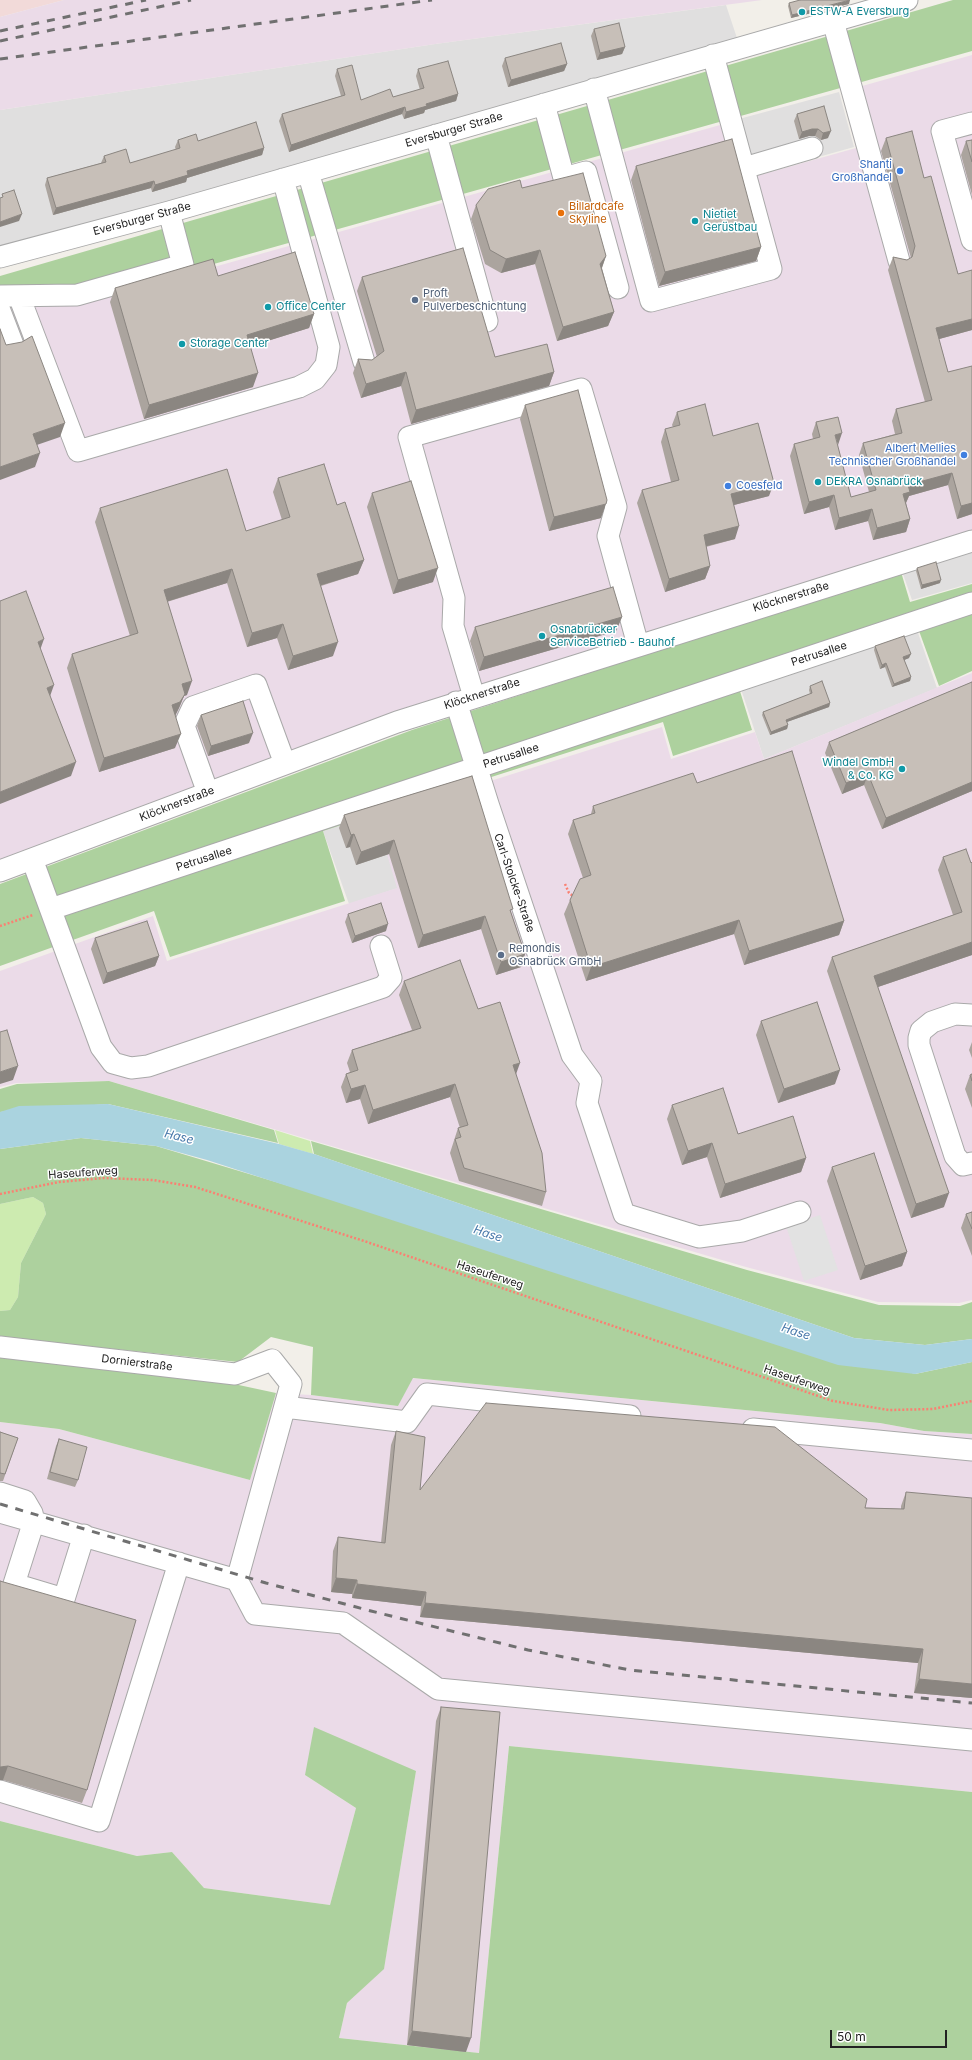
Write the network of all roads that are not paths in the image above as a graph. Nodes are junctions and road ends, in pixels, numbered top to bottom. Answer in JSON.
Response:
{"nodes":[{"id":1,"x":907,"y":0,"type":"edge"},
{"id":2,"x":833,"y":21,"type":"junction"},
{"id":3,"x":713,"y":55,"type":"junction"},
{"id":4,"x":594,"y":89,"type":"junction"},
{"id":5,"x":544,"y":104,"type":"junction"},
{"id":6,"x":972,"y":123,"type":"edge"},
{"id":7,"x":436,"y":135,"type":"junction"},
{"id":8,"x":812,"y":148,"type":"dead end"},
{"id":9,"x":744,"y":168,"type":"junction"},
{"id":10,"x":308,"y":172,"type":"junction"},
{"id":11,"x":283,"y":179,"type":"junction"},
{"id":12,"x":169,"y":212,"type":"junction"},
{"id":13,"x":972,"y":240,"type":"edge"},
{"id":14,"x":0,"y":257,"type":"edge"},
{"id":15,"x":899,"y":261,"type":"edge"},
{"id":16,"x":618,"y":288,"type":"dead end"},
{"id":17,"x":10,"y":296,"type":"edge"},
{"id":18,"x":0,"y":311,"type":"edge"},
{"id":19,"x":487,"y":321,"type":"dead end"},
{"id":20,"x":13,"y":345,"type":"edge"},
{"id":21,"x":364,"y":362,"type":"edge"},
{"id":22,"x":972,"y":541,"type":"edge"},
{"id":23,"x":972,"y":603,"type":"edge"},
{"id":24,"x":638,"y":645,"type":"junction"},
{"id":25,"x":465,"y":699,"type":"junction"},
{"id":26,"x":285,"y":764,"type":"junction"},
{"id":27,"x":476,"y":768,"type":"junction"},
{"id":28,"x":208,"y":793,"type":"junction"},
{"id":29,"x":32,"y":859,"type":"junction"},
{"id":30,"x":0,"y":871,"type":"edge"},
{"id":31,"x":51,"y":909,"type":"junction"},
{"id":32,"x":381,"y":946,"type":"dead end"},
{"id":33,"x":972,"y":1015,"type":"edge"},
{"id":34,"x":972,"y":1163,"type":"edge"},
{"id":35,"x":800,"y":1212,"type":"dead end"},
{"id":36,"x":0,"y":1347,"type":"edge"},
{"id":37,"x":285,"y":1407,"type":"junction"},
{"id":38,"x":649,"y":1418,"type":"edge"},
{"id":39,"x":736,"y":1427,"type":"edge"},
{"id":40,"x":972,"y":1450,"type":"edge"},
{"id":41,"x":0,"y":1493,"type":"edge"},
{"id":42,"x":0,"y":1512,"type":"edge"},
{"id":43,"x":34,"y":1521,"type":"junction"},
{"id":44,"x":84,"y":1535,"type":"junction"},
{"id":45,"x":179,"y":1563,"type":"junction"},
{"id":46,"x":237,"y":1580,"type":"junction"},
{"id":47,"x":972,"y":1740,"type":"edge"},
{"id":48,"x":0,"y":1791,"type":"edge"}],
"edges":[{"from":1,"to":2,"type":"street","name":"Eversburger Straße"},
{"from":2,"to":3,"type":"street","name":"Eversburger Straße"},
{"from":2,"to":15,"type":"street"},
{"from":3,"to":4,"type":"street","name":"Eversburger Straße"},
{"from":3,"to":9,"type":"street"},
{"from":4,"to":5,"type":"street","name":"Eversburger Straße"},
{"from":4,"to":9,"type":"street"},
{"from":5,"to":7,"type":"street","name":"Eversburger Straße"},
{"from":5,"to":16,"type":"street"},
{"from":6,"to":13,"type":"street"},
{"from":7,"to":10,"type":"street","name":"Eversburger Straße"},
{"from":7,"to":19,"type":"street"},
{"from":8,"to":9,"type":"street"},
{"from":10,"to":11,"type":"street","name":"Eversburger Straße"},
{"from":10,"to":21,"type":"street"},
{"from":11,"to":12,"type":"street","name":"Eversburger Straße"},
{"from":11,"to":17,"type":"street"},
{"from":12,"to":14,"type":"street","name":"Eversburger Straße"},
{"from":12,"to":17,"type":"street"},
{"from":18,"to":20,"type":"street"},
{"from":22,"to":24,"type":"street","name":"Klöcknerstraße"},
{"from":23,"to":27,"type":"street","name":"Petrusallee"},
{"from":24,"to":25,"type":"street","name":"Klöcknerstraße"},
{"from":24,"to":25,"type":"street","name":"Carl-Stolcke-Straße"},
{"from":25,"to":26,"type":"street","name":"Klöcknerstraße"},
{"from":25,"to":27,"type":"street","name":"Carl-Stolcke-Straße"},
{"from":26,"to":28,"type":"street","name":"Klöcknerstraße"},
{"from":26,"to":28,"type":"street"},
{"from":27,"to":31,"type":"street","name":"Petrusallee"},
{"from":27,"to":35,"type":"street","name":"Carl-Stolcke-Straße"},
{"from":28,"to":29,"type":"street","name":"Klöcknerstraße"},
{"from":29,"to":30,"type":"street","name":"Klöcknerstraße"},
{"from":29,"to":31,"type":"street"},
{"from":31,"to":32,"type":"street"},
{"from":33,"to":34,"type":"street"},
{"from":36,"to":37,"type":"street","name":"Dornierstraße"},
{"from":37,"to":38,"type":"street"},
{"from":37,"to":46,"type":"street"},
{"from":39,"to":40,"type":"street"},
{"from":41,"to":43,"type":"street"},
{"from":42,"to":43,"type":"street"},
{"from":43,"to":44,"type":"street"},
{"from":43,"to":44,"type":"street"},
{"from":44,"to":45,"type":"street"},
{"from":45,"to":46,"type":"street"},
{"from":45,"to":48,"type":"street"},
{"from":46,"to":47,"type":"street"}]}
